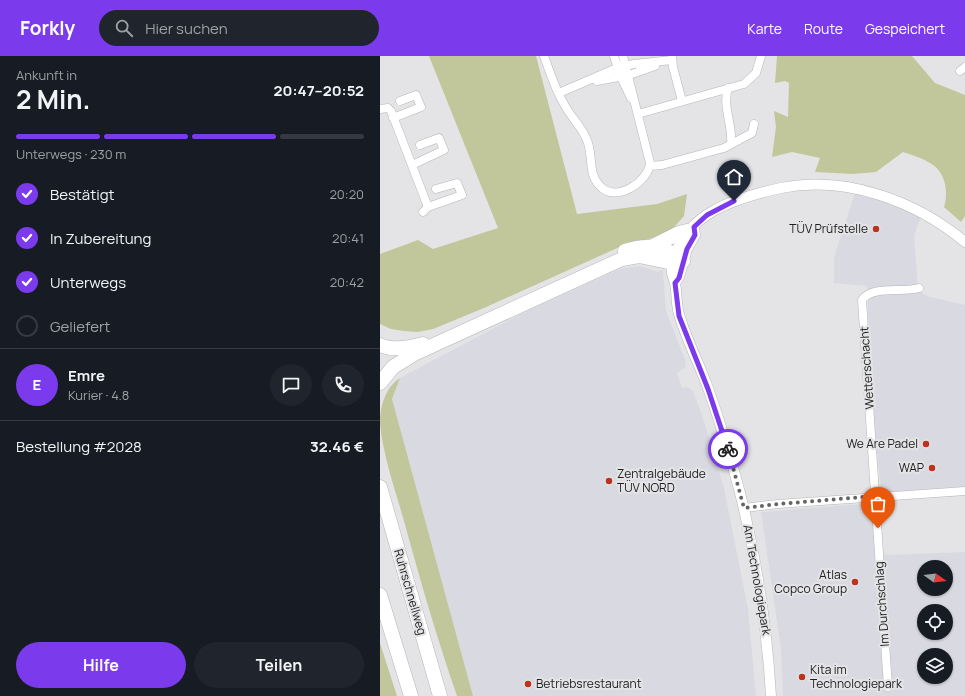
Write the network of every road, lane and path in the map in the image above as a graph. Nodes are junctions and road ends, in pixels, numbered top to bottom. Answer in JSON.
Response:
{"nodes":[{"id":1,"x":544,"y":56,"type":"edge"},
{"id":2,"x":614,"y":56,"type":"edge"},
{"id":3,"x":623,"y":56,"type":"edge"},
{"id":4,"x":761,"y":56,"type":"edge"},
{"id":5,"x":672,"y":58,"type":"edge"},
{"id":6,"x":662,"y":63,"type":"junction"},
{"id":7,"x":626,"y":66,"type":"junction"},
{"id":8,"x":617,"y":68,"type":"junction"},
{"id":9,"x":625,"y":76,"type":"junction"},
{"id":10,"x":588,"y":82,"type":"junction"},
{"id":11,"x":728,"y":88,"type":"junction"},
{"id":12,"x":559,"y":93,"type":"junction"},
{"id":13,"x":400,"y":101,"type":"dead end"},
{"id":14,"x":682,"y":101,"type":"junction"},
{"id":15,"x":380,"y":109,"type":"edge"},
{"id":16,"x":638,"y":114,"type":"junction"},
{"id":17,"x":393,"y":118,"type":"junction"},
{"id":18,"x":754,"y":124,"type":"dead end"},
{"id":19,"x":731,"y":127,"type":"junction"},
{"id":20,"x":746,"y":135,"type":"junction"},
{"id":21,"x":731,"y":144,"type":"junction"},
{"id":22,"x":420,"y":145,"type":"dead end"},
{"id":23,"x":412,"y":165,"type":"junction"},
{"id":24,"x":650,"y":166,"type":"junction"},
{"id":25,"x":436,"y":190,"type":"dead end"},
{"id":26,"x":691,"y":229,"type":"junction"},
{"id":27,"x":965,"y":242,"type":"edge"},
{"id":28,"x":652,"y":246,"type":"junction"},
{"id":29,"x":677,"y":259,"type":"junction"},
{"id":30,"x":919,"y":288,"type":"dead end"},
{"id":31,"x":380,"y":345,"type":"edge"},
{"id":32,"x":380,"y":383,"type":"edge"},
{"id":33,"x":380,"y":487,"type":"edge"},
{"id":34,"x":965,"y":491,"type":"edge"},
{"id":35,"x":876,"y":496,"type":"junction"},
{"id":36,"x":744,"y":508,"type":"junction"},
{"id":37,"x":380,"y":595,"type":"edge"},
{"id":38,"x":888,"y":687,"type":"dead end"},
{"id":39,"x":411,"y":696,"type":"edge"},
{"id":40,"x":440,"y":696,"type":"edge"},
{"id":41,"x":771,"y":696,"type":"edge"}],
"edges":[{"from":1,"to":12,"type":"street"},
{"from":2,"to":8,"type":"street"},
{"from":3,"to":7,"type":"street"},
{"from":4,"to":11,"type":"street"},
{"from":5,"to":6,"type":"street"},
{"from":5,"to":14,"type":"street"},
{"from":6,"to":7,"type":"street"},
{"from":6,"to":9,"type":"street"},
{"from":7,"to":8,"type":"street"},
{"from":7,"to":9,"type":"street"},
{"from":8,"to":9,"type":"street"},
{"from":8,"to":10,"type":"street"},
{"from":9,"to":10,"type":"street"},
{"from":9,"to":16,"type":"street"},
{"from":10,"to":12,"type":"street"},
{"from":11,"to":14,"type":"street"},
{"from":11,"to":19,"type":"street"},
{"from":12,"to":24,"type":"street"},
{"from":13,"to":17,"type":"street"},
{"from":14,"to":16,"type":"street"},
{"from":15,"to":17,"type":"street"},
{"from":16,"to":24,"type":"street"},
{"from":17,"to":23,"type":"street"},
{"from":18,"to":20,"type":"street"},
{"from":19,"to":20,"type":"street"},
{"from":19,"to":21,"type":"street"},
{"from":20,"to":21,"type":"street"},
{"from":21,"to":24,"type":"street"},
{"from":22,"to":23,"type":"street"},
{"from":23,"to":25,"type":"street"},
{"from":26,"to":27,"type":"street","name":"Am Technologiepark"},
{"from":26,"to":28,"type":"highway"},
{"from":26,"to":29,"type":"street","name":"Am Technologiepark"},
{"from":28,"to":29,"type":"highway"},
{"from":28,"to":31,"type":"highway"},
{"from":29,"to":32,"type":"highway"},
{"from":29,"to":36,"type":"street","name":"Am Technologiepark"},
{"from":30,"to":35,"type":"street","name":"Wetterschacht"},
{"from":33,"to":40,"type":"highway","name":"Ruhrschnellweg"},
{"from":34,"to":35,"type":"street"},
{"from":35,"to":36,"type":"street"},
{"from":35,"to":38,"type":"street","name":"Im Durchschlag"},
{"from":36,"to":41,"type":"street","name":"Am Technologiepark"},
{"from":37,"to":39,"type":"highway"}]}
